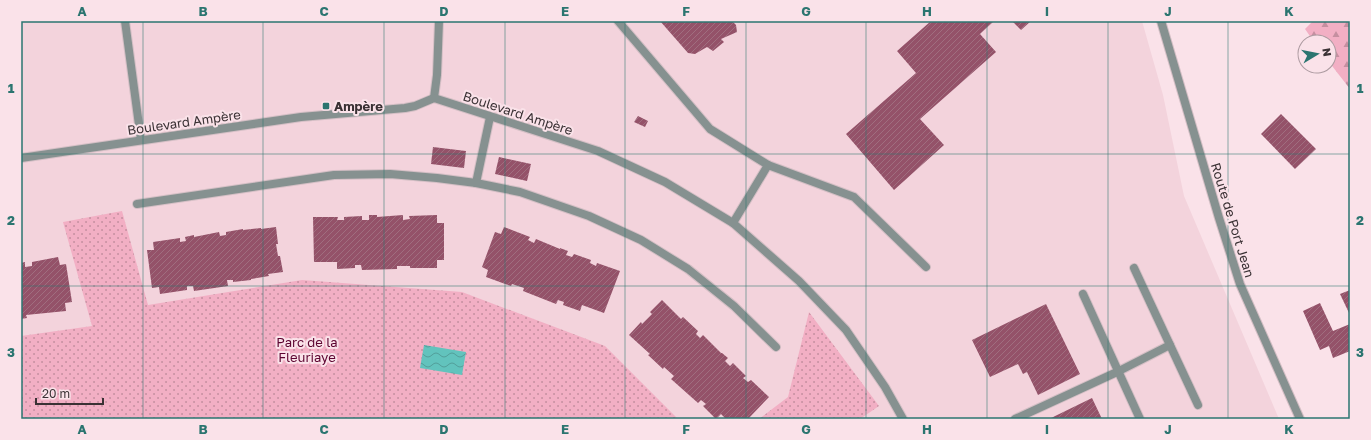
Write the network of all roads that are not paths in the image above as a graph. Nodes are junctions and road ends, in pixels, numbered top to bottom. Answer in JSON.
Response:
{"nodes":[{"id":1,"x":125,"y":21,"type":"edge"},
{"id":2,"x":439,"y":21,"type":"edge"},
{"id":3,"x":618,"y":21,"type":"edge"},
{"id":4,"x":1161,"y":21,"type":"edge"},
{"id":5,"x":434,"y":98,"type":"junction"},
{"id":6,"x":490,"y":117,"type":"junction"},
{"id":7,"x":141,"y":140,"type":"junction"},
{"id":8,"x":21,"y":158,"type":"edge"},
{"id":9,"x":768,"y":165,"type":"junction"},
{"id":10,"x":476,"y":183,"type":"junction"},
{"id":11,"x":138,"y":204,"type":"dead end"},
{"id":12,"x":733,"y":223,"type":"junction"},
{"id":13,"x":926,"y":267,"type":"dead end"},
{"id":14,"x":1134,"y":268,"type":"dead end"},
{"id":15,"x":1083,"y":294,"type":"dead end"},
{"id":16,"x":1170,"y":345,"type":"junction"},
{"id":17,"x":776,"y":347,"type":"dead end"},
{"id":18,"x":1117,"y":372,"type":"junction"},
{"id":19,"x":1198,"y":406,"type":"dead end"},
{"id":20,"x":903,"y":419,"type":"edge"},
{"id":21,"x":1015,"y":419,"type":"edge"},
{"id":22,"x":1140,"y":419,"type":"edge"},
{"id":23,"x":1300,"y":419,"type":"edge"}],
"edges":[{"from":1,"to":7,"type":"street"},
{"from":2,"to":5,"type":"street"},
{"from":3,"to":9,"type":"street"},
{"from":4,"to":23,"type":"street","name":"Route de Port Jean"},
{"from":5,"to":6,"type":"street","name":"Boulevard Ampère"},
{"from":5,"to":7,"type":"street","name":"Boulevard Ampère"},
{"from":6,"to":10,"type":"street"},
{"from":6,"to":12,"type":"street","name":"Boulevard Ampère"},
{"from":7,"to":8,"type":"street","name":"Boulevard Ampère"},
{"from":9,"to":12,"type":"street"},
{"from":9,"to":13,"type":"street"},
{"from":10,"to":11,"type":"street"},
{"from":10,"to":17,"type":"street"},
{"from":12,"to":20,"type":"street","name":"Boulevard Ampère"},
{"from":14,"to":16,"type":"street"},
{"from":15,"to":18,"type":"street"},
{"from":16,"to":18,"type":"street"},
{"from":16,"to":19,"type":"street"},
{"from":18,"to":21,"type":"street"},
{"from":18,"to":22,"type":"street"}]}
